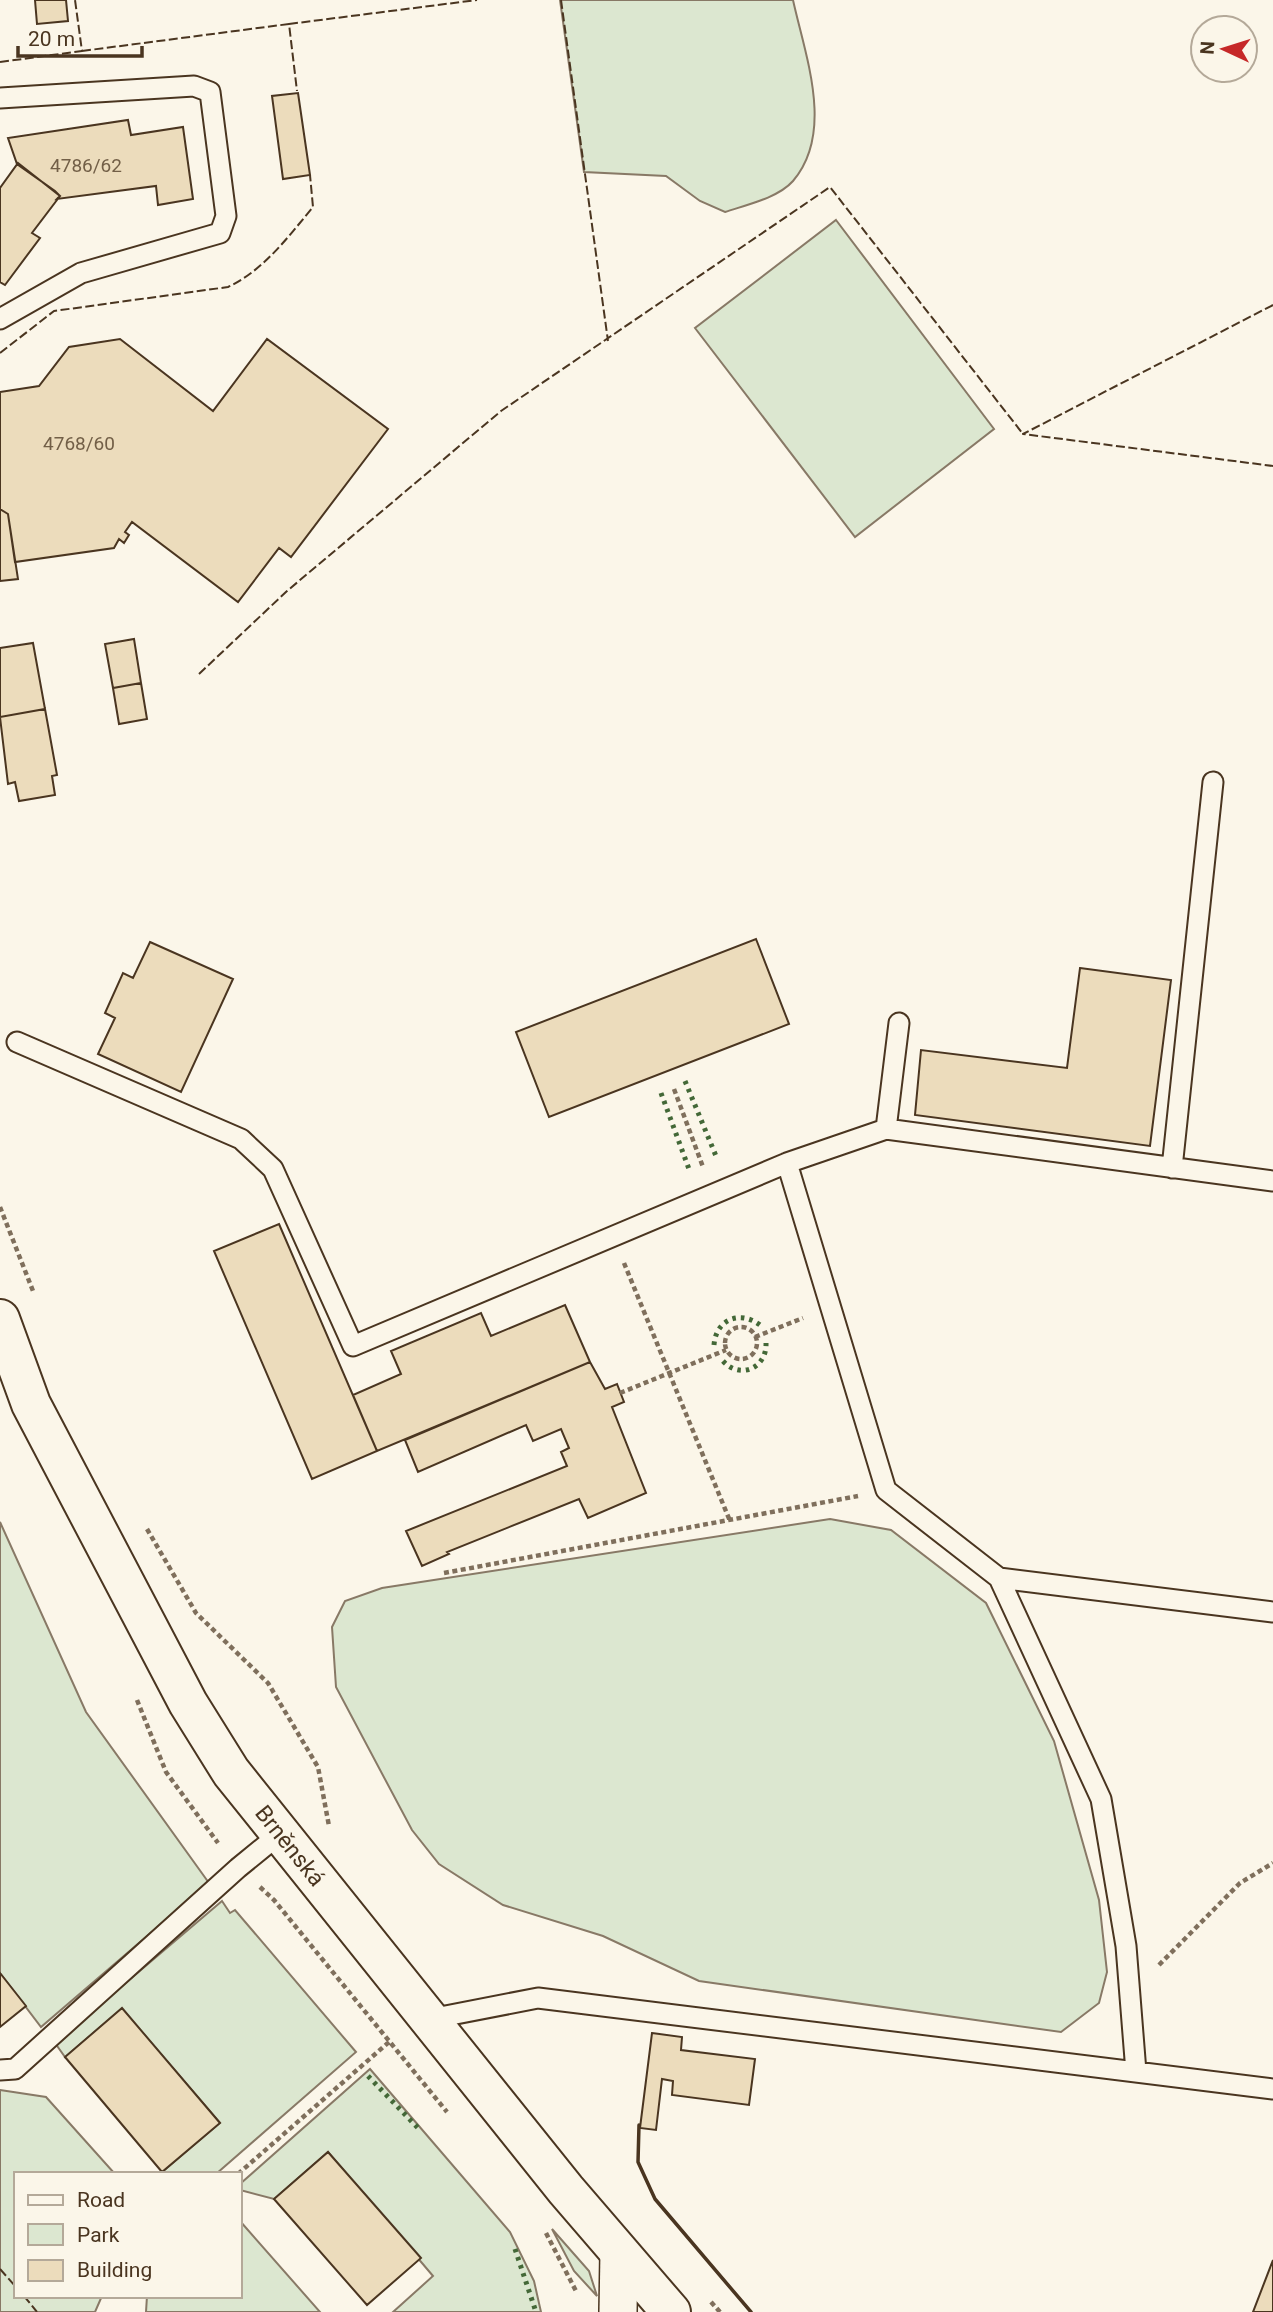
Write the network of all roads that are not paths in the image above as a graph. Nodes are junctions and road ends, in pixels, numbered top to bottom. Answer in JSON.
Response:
{"nodes":[{"id":1,"x":0,"y":99,"type":"edge"},
{"id":2,"x":0,"y":319,"type":"edge"},
{"id":3,"x":1213,"y":782,"type":"dead end"},
{"id":4,"x":900,"y":1023,"type":"dead end"},
{"id":5,"x":16,"y":1042,"type":"dead end"},
{"id":6,"x":886,"y":1129,"type":"junction"},
{"id":7,"x":787,"y":1163,"type":"junction"},
{"id":8,"x":1172,"y":1168,"type":"junction"},
{"id":9,"x":1273,"y":1181,"type":"edge"},
{"id":10,"x":0,"y":1319,"type":"edge"},
{"id":11,"x":999,"y":1578,"type":"junction"},
{"id":12,"x":1273,"y":1612,"type":"edge"},
{"id":13,"x":281,"y":1833,"type":"junction"},
{"id":14,"x":430,"y":2019,"type":"junction"},
{"id":15,"x":0,"y":2070,"type":"edge"},
{"id":16,"x":1136,"y":2072,"type":"junction"},
{"id":17,"x":1273,"y":2089,"type":"edge"},
{"id":18,"x":619,"y":2252,"type":"junction"},
{"id":19,"x":618,"y":2312,"type":"edge"},
{"id":20,"x":671,"y":2312,"type":"edge"}],
"edges":[{"from":1,"to":2,"type":"lane"},
{"from":3,"to":8,"type":"lane"},
{"from":4,"to":6,"type":"lane"},
{"from":5,"to":7,"type":"lane"},
{"from":6,"to":7,"type":"lane"},
{"from":6,"to":8,"type":"lane"},
{"from":7,"to":11,"type":"lane"},
{"from":8,"to":9,"type":"lane"},
{"from":10,"to":13,"type":"main road","name":"Brněnská"},
{"from":11,"to":12,"type":"lane"},
{"from":11,"to":16,"type":"lane"},
{"from":13,"to":14,"type":"main road","name":"Brněnská"},
{"from":13,"to":15,"type":"lane"},
{"from":14,"to":16,"type":"lane"},
{"from":14,"to":18,"type":"main road","name":"Brněnská"},
{"from":16,"to":17,"type":"lane"},
{"from":18,"to":19,"type":"street"},
{"from":18,"to":20,"type":"main road","name":"Brněnská"}]}
